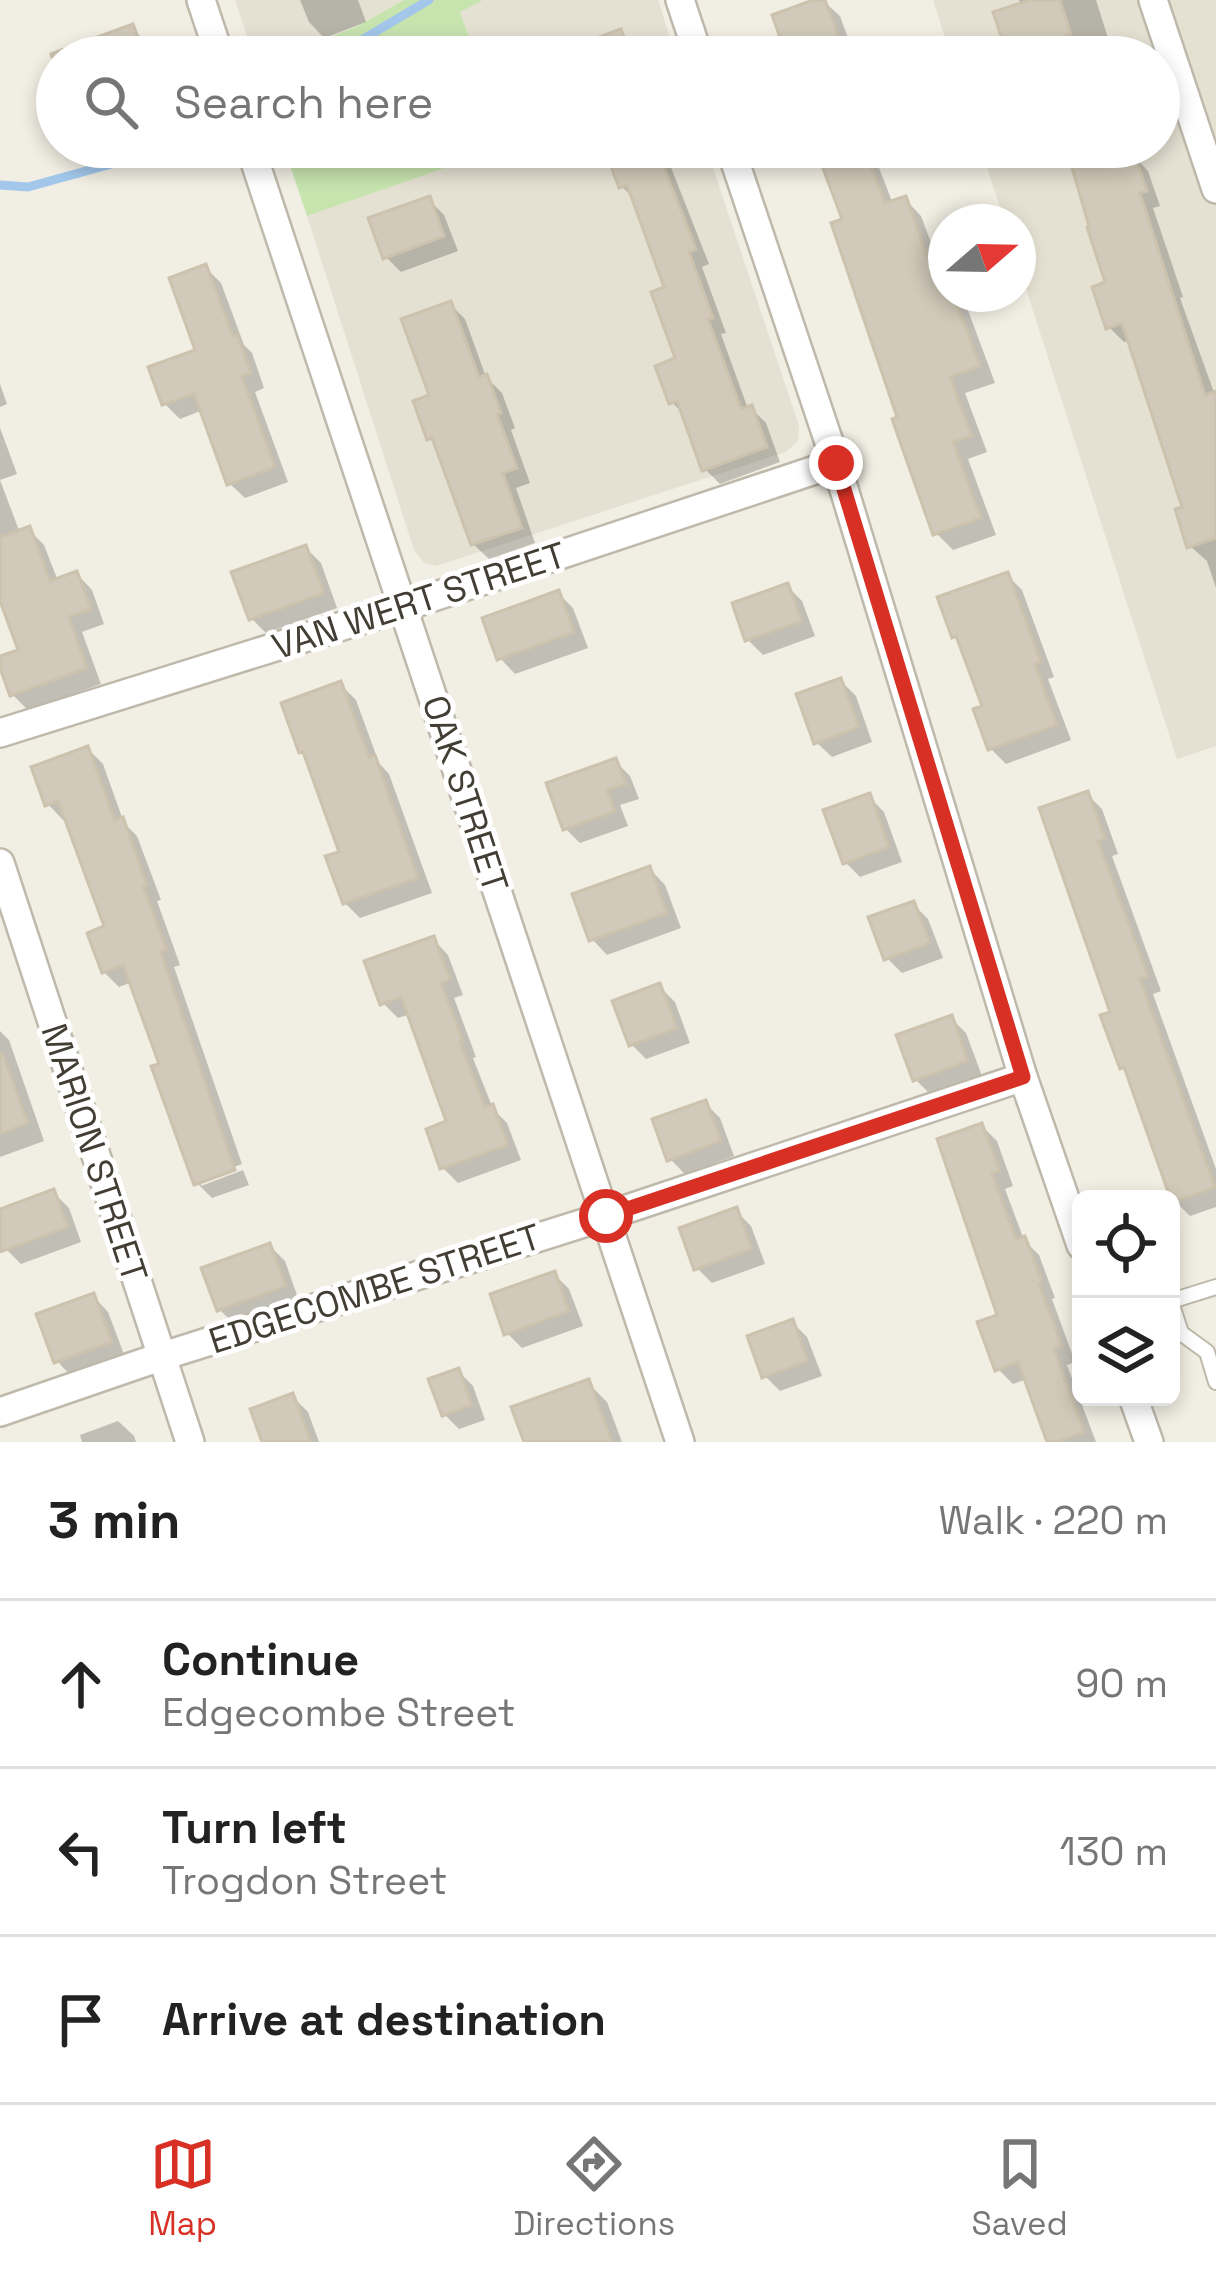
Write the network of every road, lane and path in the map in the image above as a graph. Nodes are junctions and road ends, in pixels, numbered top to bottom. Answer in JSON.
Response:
{"nodes":[{"id":1,"x":201,"y":0,"type":"edge"},
{"id":2,"x":680,"y":0,"type":"edge"},
{"id":3,"x":1153,"y":0,"type":"edge"},
{"id":4,"x":213,"y":36,"type":"edge"},
{"id":5,"x":692,"y":36,"type":"edge"},
{"id":6,"x":1165,"y":36,"type":"edge"},
{"id":7,"x":1180,"y":81,"type":"edge"},
{"id":8,"x":257,"y":168,"type":"edge"},
{"id":9,"x":737,"y":168,"type":"edge"},
{"id":10,"x":1216,"y":189,"type":"edge"},
{"id":11,"x":836,"y":463,"type":"junction"},
{"id":12,"x":403,"y":608,"type":"junction"},
{"id":13,"x":0,"y":733,"type":"edge"},
{"id":14,"x":0,"y":863,"type":"edge"},
{"id":15,"x":1023,"y":1077,"type":"junction"},
{"id":16,"x":606,"y":1216,"type":"junction"},
{"id":17,"x":1072,"y":1219,"type":"edge"},
{"id":18,"x":1216,"y":1287,"type":"edge"},
{"id":19,"x":1180,"y":1298,"type":"edge"},
{"id":20,"x":1180,"y":1330,"type":"edge"},
{"id":21,"x":160,"y":1357,"type":"junction"},
{"id":22,"x":1216,"y":1382,"type":"edge"},
{"id":23,"x":1136,"y":1406,"type":"edge"},
{"id":24,"x":0,"y":1412,"type":"edge"},
{"id":25,"x":190,"y":1442,"type":"edge"},
{"id":26,"x":680,"y":1442,"type":"edge"},
{"id":27,"x":1149,"y":1442,"type":"edge"}],
"edges":[{"from":1,"to":4,"type":"street"},
{"from":2,"to":5,"type":"street"},
{"from":3,"to":6,"type":"street"},
{"from":7,"to":10,"type":"street"},
{"from":8,"to":12,"type":"street","name":"OAK STREET"},
{"from":9,"to":11,"type":"street"},
{"from":11,"to":12,"type":"street","name":"VAN WERT STREET"},
{"from":11,"to":15,"type":"street"},
{"from":12,"to":13,"type":"street","name":"VAN WERT STREET"},
{"from":12,"to":16,"type":"street","name":"OAK STREET"},
{"from":14,"to":21,"type":"street","name":"MARION STREET"},
{"from":15,"to":16,"type":"street","name":"EDGECOMBE STREET"},
{"from":15,"to":17,"type":"street"},
{"from":16,"to":21,"type":"street","name":"EDGECOMBE STREET"},
{"from":16,"to":26,"type":"street","name":"OAK STREET"},
{"from":18,"to":19,"type":"lane"},
{"from":20,"to":22,"type":"lane"},
{"from":21,"to":24,"type":"street","name":"EDGECOMBE STREET"},
{"from":21,"to":25,"type":"street","name":"MARION STREET"},
{"from":23,"to":27,"type":"street"}]}
